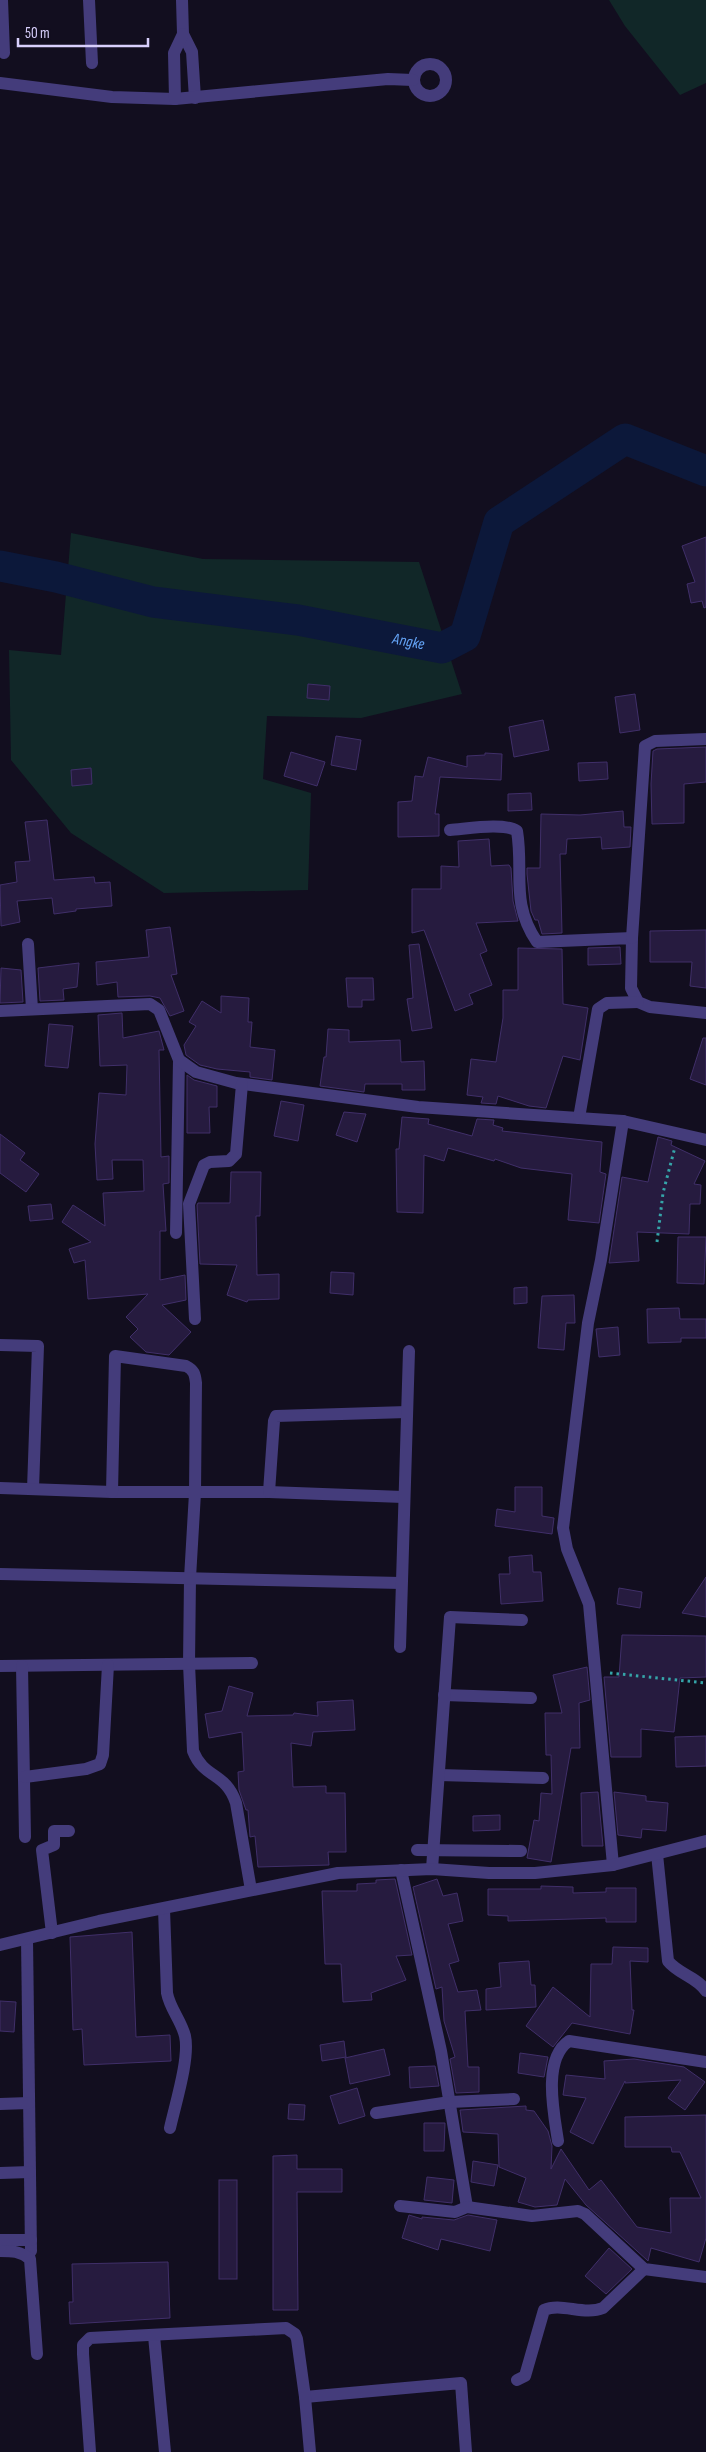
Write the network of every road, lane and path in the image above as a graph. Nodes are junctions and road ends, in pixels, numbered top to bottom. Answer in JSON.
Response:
{"nodes":[{"id":1,"x":2,"y":0,"type":"edge"},
{"id":2,"x":89,"y":0,"type":"edge"},
{"id":3,"x":182,"y":0,"type":"edge"},
{"id":4,"x":183,"y":34,"type":"junction"},
{"id":5,"x":4,"y":53,"type":"dead end"},
{"id":6,"x":92,"y":63,"type":"dead end"},
{"id":7,"x":413,"y":80,"type":"dead end"},
{"id":8,"x":0,"y":83,"type":"edge"},
{"id":9,"x":196,"y":98,"type":"junction"},
{"id":10,"x":175,"y":100,"type":"junction"},
{"id":11,"x":706,"y":739,"type":"edge"},
{"id":12,"x":450,"y":830,"type":"dead end"},
{"id":13,"x":632,"y":938,"type":"junction"},
{"id":14,"x":28,"y":944,"type":"dead end"},
{"id":15,"x":638,"y":1002,"type":"junction"},
{"id":16,"x":32,"y":1009,"type":"junction"},
{"id":17,"x":0,"y":1011,"type":"edge"},
{"id":18,"x":706,"y":1013,"type":"edge"},
{"id":19,"x":179,"y":1060,"type":"junction"},
{"id":20,"x":242,"y":1084,"type":"junction"},
{"id":21,"x":579,"y":1118,"type":"junction"},
{"id":22,"x":623,"y":1121,"type":"junction"},
{"id":23,"x":679,"y":1133,"type":"junction"},
{"id":24,"x":706,"y":1140,"type":"edge"},
{"id":25,"x":176,"y":1233,"type":"dead end"},
{"id":26,"x":657,"y":1242,"type":"dead end"},
{"id":27,"x":195,"y":1318,"type":"dead end"},
{"id":28,"x":0,"y":1345,"type":"edge"},
{"id":29,"x":410,"y":1350,"type":"dead end"},
{"id":30,"x":407,"y":1412,"type":"junction"},
{"id":31,"x":0,"y":1488,"type":"edge"},
{"id":32,"x":33,"y":1489,"type":"junction"},
{"id":33,"x":112,"y":1492,"type":"junction"},
{"id":34,"x":269,"y":1492,"type":"junction"},
{"id":35,"x":195,"y":1493,"type":"junction"},
{"id":36,"x":403,"y":1498,"type":"junction"},
{"id":37,"x":0,"y":1574,"type":"edge"},
{"id":38,"x":190,"y":1578,"type":"junction"},
{"id":39,"x":401,"y":1582,"type":"junction"},
{"id":40,"x":522,"y":1620,"type":"dead end"},
{"id":41,"x":400,"y":1647,"type":"dead end"},
{"id":42,"x":252,"y":1663,"type":"dead end"},
{"id":43,"x":189,"y":1664,"type":"junction"},
{"id":44,"x":108,"y":1665,"type":"junction"},
{"id":45,"x":0,"y":1666,"type":"edge"},
{"id":46,"x":22,"y":1666,"type":"junction"},
{"id":47,"x":616,"y":1673,"type":"dead end"},
{"id":48,"x":706,"y":1683,"type":"edge"},
{"id":49,"x":444,"y":1696,"type":"junction"},
{"id":50,"x":531,"y":1698,"type":"dead end"},
{"id":51,"x":439,"y":1776,"type":"junction"},
{"id":52,"x":25,"y":1777,"type":"junction"},
{"id":53,"x":543,"y":1778,"type":"dead end"},
{"id":54,"x":69,"y":1831,"type":"dead end"},
{"id":55,"x":25,"y":1837,"type":"dead end"},
{"id":56,"x":706,"y":1841,"type":"edge"},
{"id":57,"x":416,"y":1850,"type":"dead end"},
{"id":58,"x":434,"y":1850,"type":"junction"},
{"id":59,"x":522,"y":1851,"type":"dead end"},
{"id":60,"x":657,"y":1854,"type":"junction"},
{"id":61,"x":613,"y":1864,"type":"junction"},
{"id":62,"x":432,"y":1868,"type":"junction"},
{"id":63,"x":401,"y":1870,"type":"junction"},
{"id":64,"x":251,"y":1890,"type":"junction"},
{"id":65,"x":164,"y":1909,"type":"junction"},
{"id":66,"x":52,"y":1933,"type":"junction"},
{"id":67,"x":27,"y":1939,"type":"junction"},
{"id":68,"x":0,"y":1945,"type":"edge"},
{"id":69,"x":706,"y":1991,"type":"edge"},
{"id":70,"x":706,"y":2062,"type":"edge"},
{"id":71,"x":514,"y":2099,"type":"dead end"},
{"id":72,"x":450,"y":2102,"type":"junction"},
{"id":73,"x":29,"y":2103,"type":"junction"},
{"id":74,"x":0,"y":2104,"type":"edge"},
{"id":75,"x":376,"y":2113,"type":"dead end"},
{"id":76,"x":170,"y":2128,"type":"dead end"},
{"id":77,"x":558,"y":2141,"type":"dead end"},
{"id":78,"x":0,"y":2172,"type":"edge"},
{"id":79,"x":30,"y":2172,"type":"junction"},
{"id":80,"x":400,"y":2206,"type":"dead end"},
{"id":81,"x":467,"y":2207,"type":"junction"},
{"id":82,"x":0,"y":2240,"type":"edge"},
{"id":83,"x":0,"y":2251,"type":"edge"},
{"id":84,"x":644,"y":2269,"type":"junction"},
{"id":85,"x":706,"y":2277,"type":"edge"},
{"id":86,"x":154,"y":2336,"type":"junction"},
{"id":87,"x":37,"y":2354,"type":"dead end"},
{"id":88,"x":517,"y":2380,"type":"dead end"},
{"id":89,"x":305,"y":2397,"type":"junction"},
{"id":90,"x":90,"y":2452,"type":"edge"},
{"id":91,"x":165,"y":2452,"type":"edge"},
{"id":92,"x":310,"y":2452,"type":"edge"},
{"id":93,"x":466,"y":2452,"type":"edge"}],
"edges":[{"from":1,"to":5,"type":"street"},
{"from":2,"to":6,"type":"street"},
{"from":3,"to":4,"type":"street"},
{"from":4,"to":9,"type":"street"},
{"from":4,"to":10,"type":"street"},
{"from":7,"to":9,"type":"street"},
{"from":8,"to":10,"type":"street"},
{"from":9,"to":10,"type":"street"},
{"from":11,"to":13,"type":"street"},
{"from":12,"to":13,"type":"street"},
{"from":13,"to":15,"type":"street"},
{"from":14,"to":16,"type":"street"},
{"from":15,"to":18,"type":"street"},
{"from":15,"to":21,"type":"street"},
{"from":16,"to":17,"type":"street"},
{"from":16,"to":19,"type":"street"},
{"from":19,"to":20,"type":"street"},
{"from":19,"to":25,"type":"street"},
{"from":20,"to":21,"type":"street"},
{"from":20,"to":27,"type":"street"},
{"from":21,"to":22,"type":"street"},
{"from":22,"to":23,"type":"street"},
{"from":22,"to":61,"type":"street"},
{"from":23,"to":24,"type":"street"},
{"from":23,"to":26,"type":"path"},
{"from":28,"to":32,"type":"street"},
{"from":29,"to":30,"type":"street"},
{"from":30,"to":34,"type":"street"},
{"from":30,"to":36,"type":"street"},
{"from":31,"to":32,"type":"street"},
{"from":32,"to":33,"type":"street"},
{"from":33,"to":35,"type":"street"},
{"from":33,"to":35,"type":"street"},
{"from":34,"to":35,"type":"street"},
{"from":34,"to":36,"type":"street"},
{"from":35,"to":38,"type":"street"},
{"from":36,"to":39,"type":"street"},
{"from":37,"to":38,"type":"street"},
{"from":38,"to":39,"type":"street"},
{"from":38,"to":43,"type":"street"},
{"from":39,"to":41,"type":"street"},
{"from":40,"to":49,"type":"street"},
{"from":42,"to":43,"type":"street"},
{"from":43,"to":44,"type":"street"},
{"from":43,"to":64,"type":"street"},
{"from":44,"to":46,"type":"street"},
{"from":44,"to":52,"type":"street"},
{"from":45,"to":46,"type":"street"},
{"from":46,"to":52,"type":"street"},
{"from":47,"to":48,"type":"path"},
{"from":49,"to":50,"type":"street"},
{"from":49,"to":51,"type":"street"},
{"from":51,"to":53,"type":"street"},
{"from":51,"to":58,"type":"street"},
{"from":52,"to":55,"type":"street"},
{"from":54,"to":66,"type":"street"},
{"from":56,"to":60,"type":"street"},
{"from":57,"to":58,"type":"street"},
{"from":58,"to":59,"type":"street"},
{"from":58,"to":62,"type":"street"},
{"from":60,"to":61,"type":"street"},
{"from":60,"to":69,"type":"street"},
{"from":61,"to":62,"type":"street"},
{"from":62,"to":63,"type":"street"},
{"from":63,"to":64,"type":"street"},
{"from":63,"to":72,"type":"street"},
{"from":64,"to":65,"type":"street"},
{"from":65,"to":66,"type":"street"},
{"from":65,"to":76,"type":"street"},
{"from":66,"to":67,"type":"street"},
{"from":67,"to":68,"type":"street"},
{"from":67,"to":73,"type":"street"},
{"from":70,"to":77,"type":"street"},
{"from":71,"to":72,"type":"street"},
{"from":72,"to":75,"type":"street"},
{"from":72,"to":81,"type":"street"},
{"from":73,"to":74,"type":"street"},
{"from":73,"to":79,"type":"street"},
{"from":78,"to":79,"type":"street"},
{"from":79,"to":82,"type":"street"},
{"from":80,"to":81,"type":"street"},
{"from":81,"to":84,"type":"street"},
{"from":83,"to":87,"type":"street"},
{"from":84,"to":85,"type":"street"},
{"from":84,"to":88,"type":"street"},
{"from":86,"to":89,"type":"street"},
{"from":86,"to":90,"type":"street"},
{"from":86,"to":91,"type":"street"},
{"from":89,"to":92,"type":"street"},
{"from":89,"to":93,"type":"street"}]}
